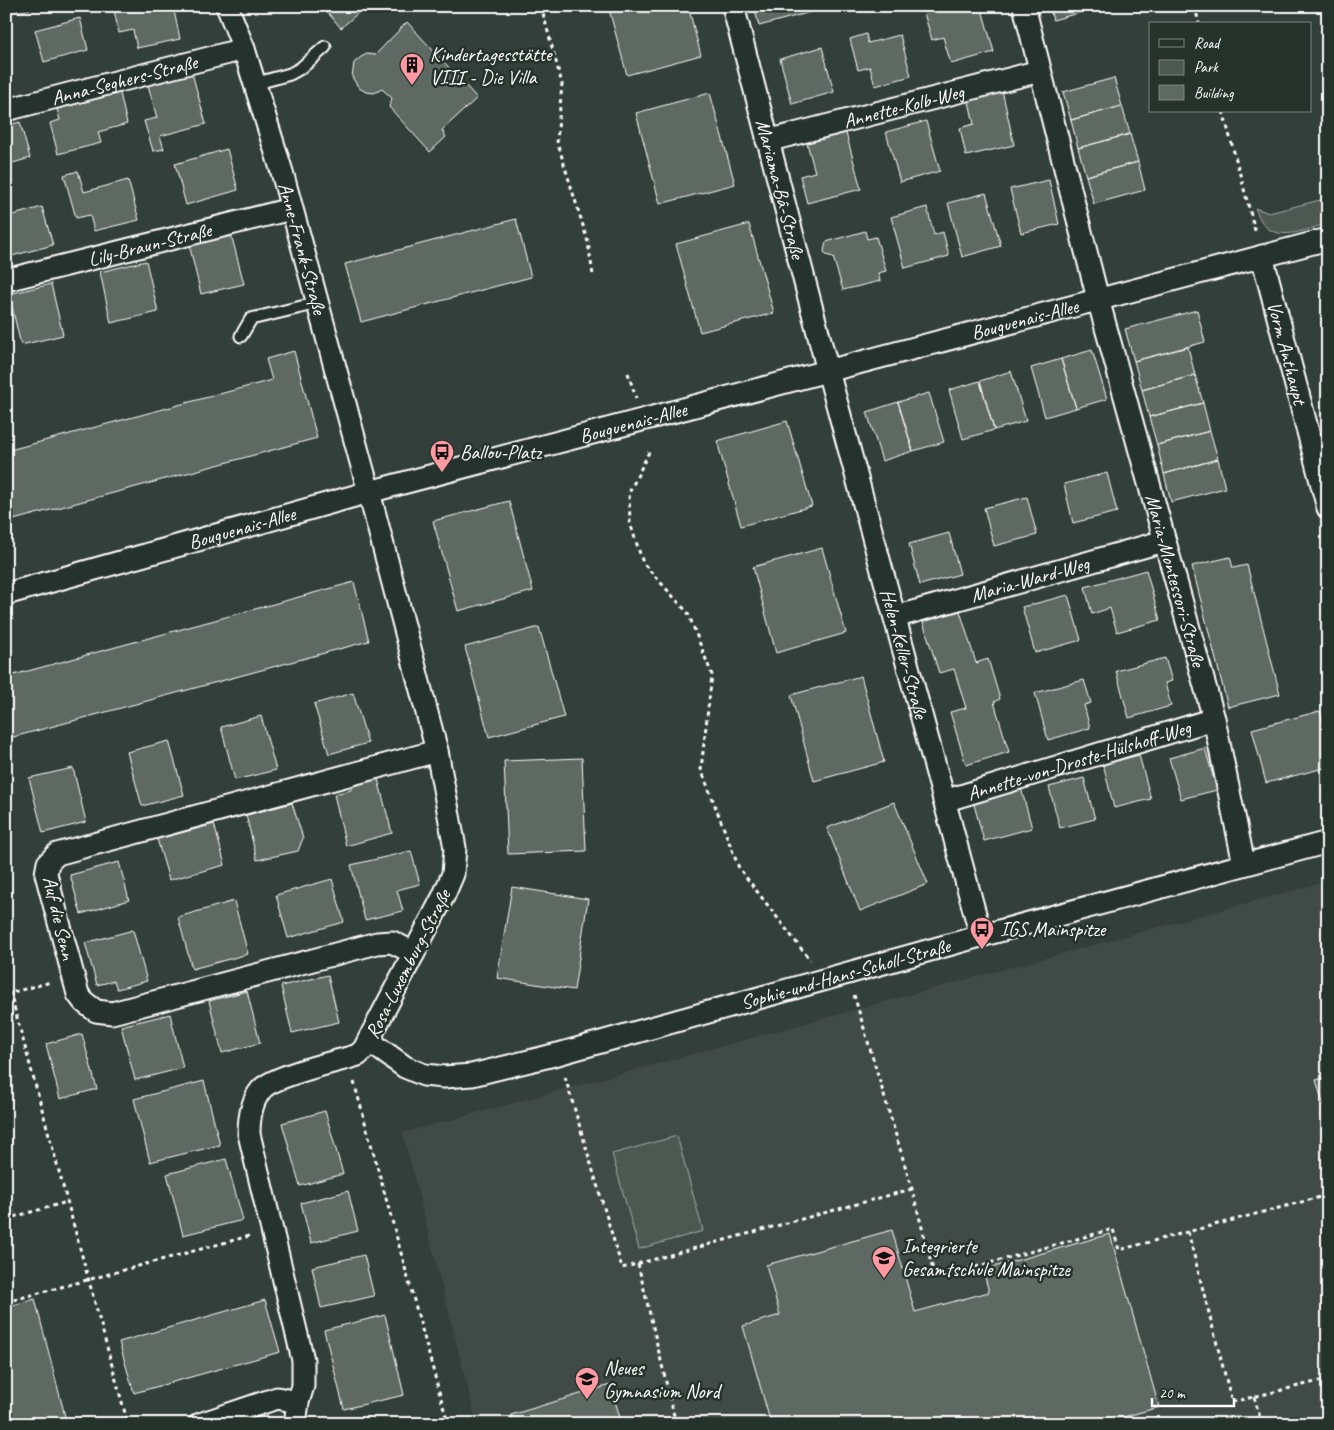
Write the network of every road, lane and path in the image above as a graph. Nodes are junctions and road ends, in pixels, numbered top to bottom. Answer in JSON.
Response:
{"nodes":[{"id":1,"x":227,"y":6,"type":"edge"},
{"id":2,"x":541,"y":6,"type":"edge"},
{"id":3,"x":733,"y":6,"type":"edge"},
{"id":4,"x":1024,"y":6,"type":"edge"},
{"id":5,"x":1195,"y":6,"type":"edge"},
{"id":6,"x":1199,"y":22,"type":"edge"},
{"id":7,"x":325,"y":47,"type":"dead end"},
{"id":8,"x":244,"y":48,"type":"junction"},
{"id":9,"x":1040,"y":71,"type":"junction"},
{"id":10,"x":254,"y":84,"type":"junction"},
{"id":11,"x":6,"y":110,"type":"edge"},
{"id":12,"x":1223,"y":112,"type":"edge"},
{"id":13,"x":767,"y":141,"type":"junction"},
{"id":14,"x":291,"y":209,"type":"junction"},
{"id":15,"x":1328,"y":239,"type":"edge"},
{"id":16,"x":1262,"y":256,"type":"junction"},
{"id":17,"x":594,"y":276,"type":"dead end"},
{"id":18,"x":6,"y":280,"type":"edge"},
{"id":19,"x":1098,"y":299,"type":"junction"},
{"id":20,"x":318,"y":304,"type":"junction"},
{"id":21,"x":242,"y":336,"type":"dead end"},
{"id":22,"x":828,"y":371,"type":"junction"},
{"id":23,"x":628,"y":373,"type":"dead end"},
{"id":24,"x":638,"y":406,"type":"dead end"},
{"id":25,"x":648,"y":452,"type":"dead end"},
{"id":26,"x":369,"y":492,"type":"junction"},
{"id":27,"x":1328,"y":508,"type":"edge"},
{"id":28,"x":1164,"y":541,"type":"junction"},
{"id":29,"x":6,"y":594,"type":"edge"},
{"id":30,"x":895,"y":617,"type":"junction"},
{"id":31,"x":1214,"y":719,"type":"junction"},
{"id":32,"x":437,"y":751,"type":"junction"},
{"id":33,"x":944,"y":801,"type":"junction"},
{"id":34,"x":1328,"y":842,"type":"edge"},
{"id":35,"x":1244,"y":864,"type":"junction"},
{"id":36,"x":981,"y":936,"type":"junction"},
{"id":37,"x":414,"y":953,"type":"junction"},
{"id":38,"x":847,"y":973,"type":"junction"},
{"id":39,"x":73,"y":976,"type":"junction"},
{"id":40,"x":826,"y":980,"type":"junction"},
{"id":41,"x":8,"y":993,"type":"edge"},
{"id":42,"x":369,"y":1041,"type":"junction"},
{"id":43,"x":558,"y":1054,"type":"junction"},
{"id":44,"x":348,"y":1058,"type":"junction"},
{"id":45,"x":912,"y":1189,"type":"junction"},
{"id":46,"x":1328,"y":1195,"type":"edge"},
{"id":47,"x":68,"y":1202,"type":"junction"},
{"id":48,"x":6,"y":1219,"type":"edge"},
{"id":49,"x":272,"y":1230,"type":"junction"},
{"id":50,"x":1188,"y":1232,"type":"junction"},
{"id":51,"x":638,"y":1264,"type":"junction"},
{"id":52,"x":89,"y":1280,"type":"junction"},
{"id":53,"x":6,"y":1302,"type":"edge"},
{"id":54,"x":1328,"y":1379,"type":"edge"},
{"id":55,"x":1254,"y":1397,"type":"junction"},
{"id":56,"x":298,"y":1402,"type":"junction"},
{"id":57,"x":128,"y":1424,"type":"edge"},
{"id":58,"x":200,"y":1424,"type":"edge"},
{"id":59,"x":295,"y":1424,"type":"edge"},
{"id":60,"x":448,"y":1424,"type":"edge"},
{"id":61,"x":676,"y":1424,"type":"edge"},
{"id":62,"x":1262,"y":1424,"type":"edge"}],
"edges":[{"from":1,"to":8,"type":"street","name":"Anne-Frank-Straße"},
{"from":2,"to":17,"type":"path"},
{"from":3,"to":13,"type":"street","name":"Mariama-Bâ-Straße"},
{"from":4,"to":9,"type":"street"},
{"from":5,"to":6,"type":"path"},
{"from":7,"to":10,"type":"lane"},
{"from":8,"to":10,"type":"street","name":"Anne-Frank-Straße"},
{"from":8,"to":11,"type":"street","name":"Anna-Seghers-Straße"},
{"from":9,"to":13,"type":"street","name":"Annette-Kolb-Weg"},
{"from":9,"to":19,"type":"street"},
{"from":10,"to":14,"type":"street","name":"Anne-Frank-Straße"},
{"from":12,"to":16,"type":"path"},
{"from":13,"to":22,"type":"street","name":"Mariama-Bâ-Straße"},
{"from":14,"to":18,"type":"street","name":"Lily-Braun-Straße"},
{"from":14,"to":20,"type":"street","name":"Anne-Frank-Straße"},
{"from":15,"to":16,"type":"street","name":"Bouguenais-Allee"},
{"from":16,"to":19,"type":"street","name":"Bouguenais-Allee"},
{"from":16,"to":27,"type":"street","name":"Vorm Anthaupt"},
{"from":19,"to":22,"type":"street","name":"Bouguenais-Allee"},
{"from":19,"to":28,"type":"street","name":"Maria-Montessori-Straße"},
{"from":20,"to":21,"type":"lane"},
{"from":20,"to":26,"type":"street","name":"Anne-Frank-Straße"},
{"from":22,"to":26,"type":"street","name":"Bouguenais-Allee"},
{"from":22,"to":30,"type":"street","name":"Helen-Keller-Straße"},
{"from":23,"to":24,"type":"path"},
{"from":25,"to":40,"type":"path"},
{"from":26,"to":29,"type":"street","name":"Bouguenais-Allee"},
{"from":26,"to":32,"type":"street","name":"Rosa-Luxemburg-Straße"},
{"from":28,"to":30,"type":"street","name":"Maria-Ward-Weg"},
{"from":28,"to":31,"type":"street","name":"Maria-Montessori-Straße"},
{"from":30,"to":33,"type":"street","name":"Helen-Keller-Straße"},
{"from":31,"to":33,"type":"street","name":"Annette-von-Droste-Hülshoff-Weg"},
{"from":31,"to":35,"type":"street","name":"Maria-Montessori-Straße"},
{"from":32,"to":37,"type":"street","name":"Rosa-Luxemburg-Straße"},
{"from":32,"to":39,"type":"street","name":"Auf die Senn"},
{"from":33,"to":36,"type":"street","name":"Helen-Keller-Straße"},
{"from":34,"to":35,"type":"street","name":"Sophie-und-Hans-Scholl-Straße"},
{"from":35,"to":36,"type":"street","name":"Sophie-und-Hans-Scholl-Straße"},
{"from":36,"to":38,"type":"street","name":"Sophie-und-Hans-Scholl-Straße"},
{"from":37,"to":39,"type":"street","name":"Auf die Senn"},
{"from":37,"to":42,"type":"street","name":"Rosa-Luxemburg-Straße"},
{"from":38,"to":40,"type":"street","name":"Sophie-und-Hans-Scholl-Straße"},
{"from":38,"to":45,"type":"path"},
{"from":39,"to":41,"type":"path"},
{"from":40,"to":43,"type":"street","name":"Sophie-und-Hans-Scholl-Straße"},
{"from":41,"to":47,"type":"path"},
{"from":42,"to":43,"type":"street","name":"Sophie-und-Hans-Scholl-Straße"},
{"from":42,"to":44,"type":"street","name":"Rosa-Luxemburg-Straße"},
{"from":43,"to":51,"type":"path"},
{"from":44,"to":49,"type":"street","name":"Rosa-Luxemburg-Straße"},
{"from":44,"to":60,"type":"path"},
{"from":45,"to":50,"type":"path"},
{"from":45,"to":51,"type":"path"},
{"from":46,"to":50,"type":"path"},
{"from":47,"to":48,"type":"path"},
{"from":47,"to":52,"type":"path"},
{"from":49,"to":52,"type":"path"},
{"from":49,"to":56,"type":"street","name":"Rosa-Luxemburg-Straße"},
{"from":50,"to":55,"type":"path"},
{"from":51,"to":61,"type":"path"},
{"from":52,"to":53,"type":"path"},
{"from":52,"to":57,"type":"path"},
{"from":54,"to":55,"type":"path"},
{"from":55,"to":62,"type":"path"},
{"from":56,"to":58,"type":"street"},
{"from":56,"to":59,"type":"street","name":"Rosa-Luxemburg-Straße"}]}
